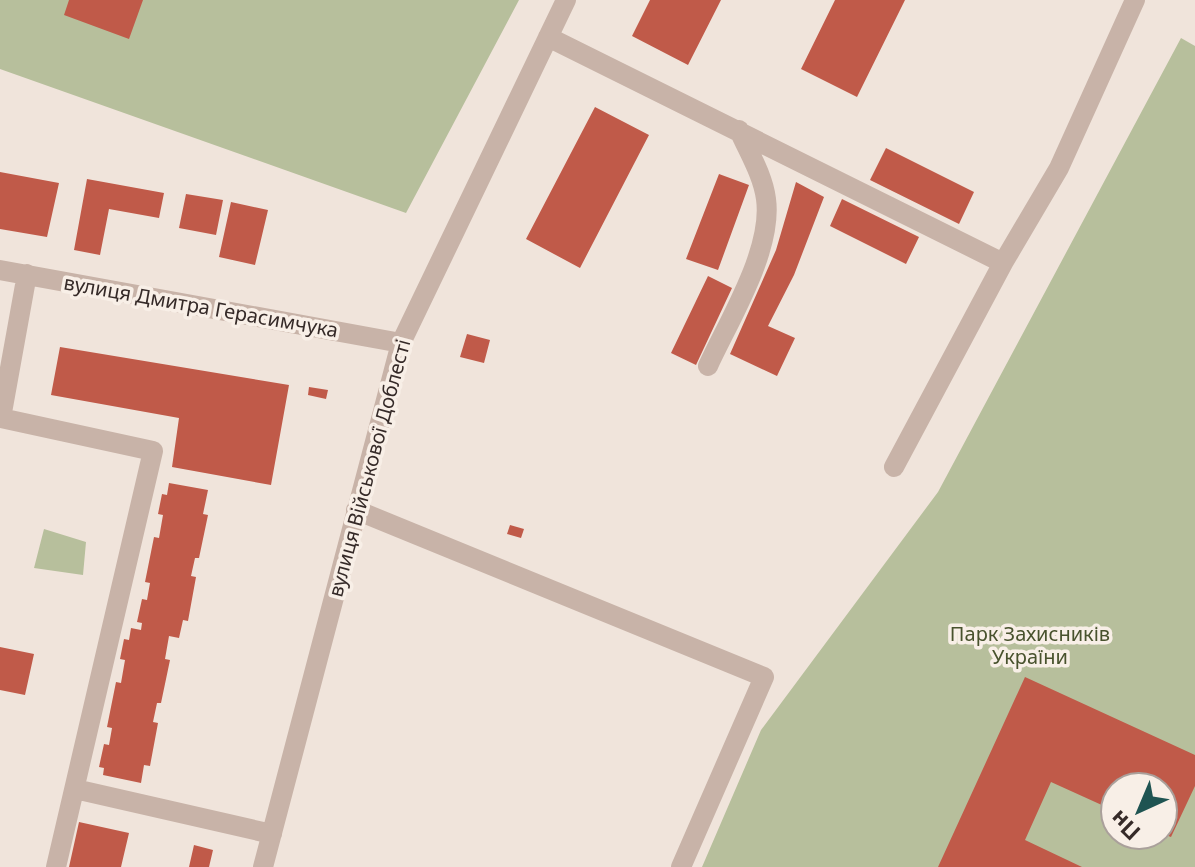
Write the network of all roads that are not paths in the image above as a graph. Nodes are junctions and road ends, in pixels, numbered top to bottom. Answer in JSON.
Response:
{"nodes":[{"id":1,"x":566,"y":0,"type":"edge"},
{"id":2,"x":1135,"y":0,"type":"edge"},
{"id":3,"x":548,"y":37,"type":"junction"},
{"id":4,"x":739,"y":130,"type":"junction"},
{"id":5,"x":1003,"y":263,"type":"junction"},
{"id":6,"x":0,"y":270,"type":"edge"},
{"id":7,"x":27,"y":274,"type":"junction"},
{"id":8,"x":401,"y":343,"type":"junction"},
{"id":9,"x":708,"y":366,"type":"dead end"},
{"id":10,"x":894,"y":467,"type":"dead end"},
{"id":11,"x":356,"y":510,"type":"junction"},
{"id":12,"x":75,"y":789,"type":"junction"},
{"id":13,"x":272,"y":834,"type":"junction"},
{"id":14,"x":56,"y":867,"type":"edge"},
{"id":15,"x":263,"y":867,"type":"edge"},
{"id":16,"x":681,"y":867,"type":"edge"}],
"edges":[{"from":1,"to":3,"type":"street","name":"вулиця Військової Доблесті"},
{"from":2,"to":5,"type":"street"},
{"from":3,"to":4,"type":"street"},
{"from":3,"to":8,"type":"street","name":"вулиця Військової Доблесті"},
{"from":4,"to":5,"type":"street"},
{"from":4,"to":9,"type":"street"},
{"from":5,"to":10,"type":"street"},
{"from":6,"to":7,"type":"street","name":"вулиця Дмитра Герасимчука"},
{"from":7,"to":8,"type":"street","name":"вулиця Дмитра Герасимчука"},
{"from":7,"to":12,"type":"street"},
{"from":8,"to":11,"type":"street","name":"вулиця Військової Доблесті"},
{"from":11,"to":13,"type":"street","name":"вулиця Військової Доблесті"},
{"from":11,"to":16,"type":"street"},
{"from":12,"to":13,"type":"street"},
{"from":12,"to":14,"type":"street"},
{"from":13,"to":15,"type":"street","name":"вулиця Військової Доблесті"}]}
